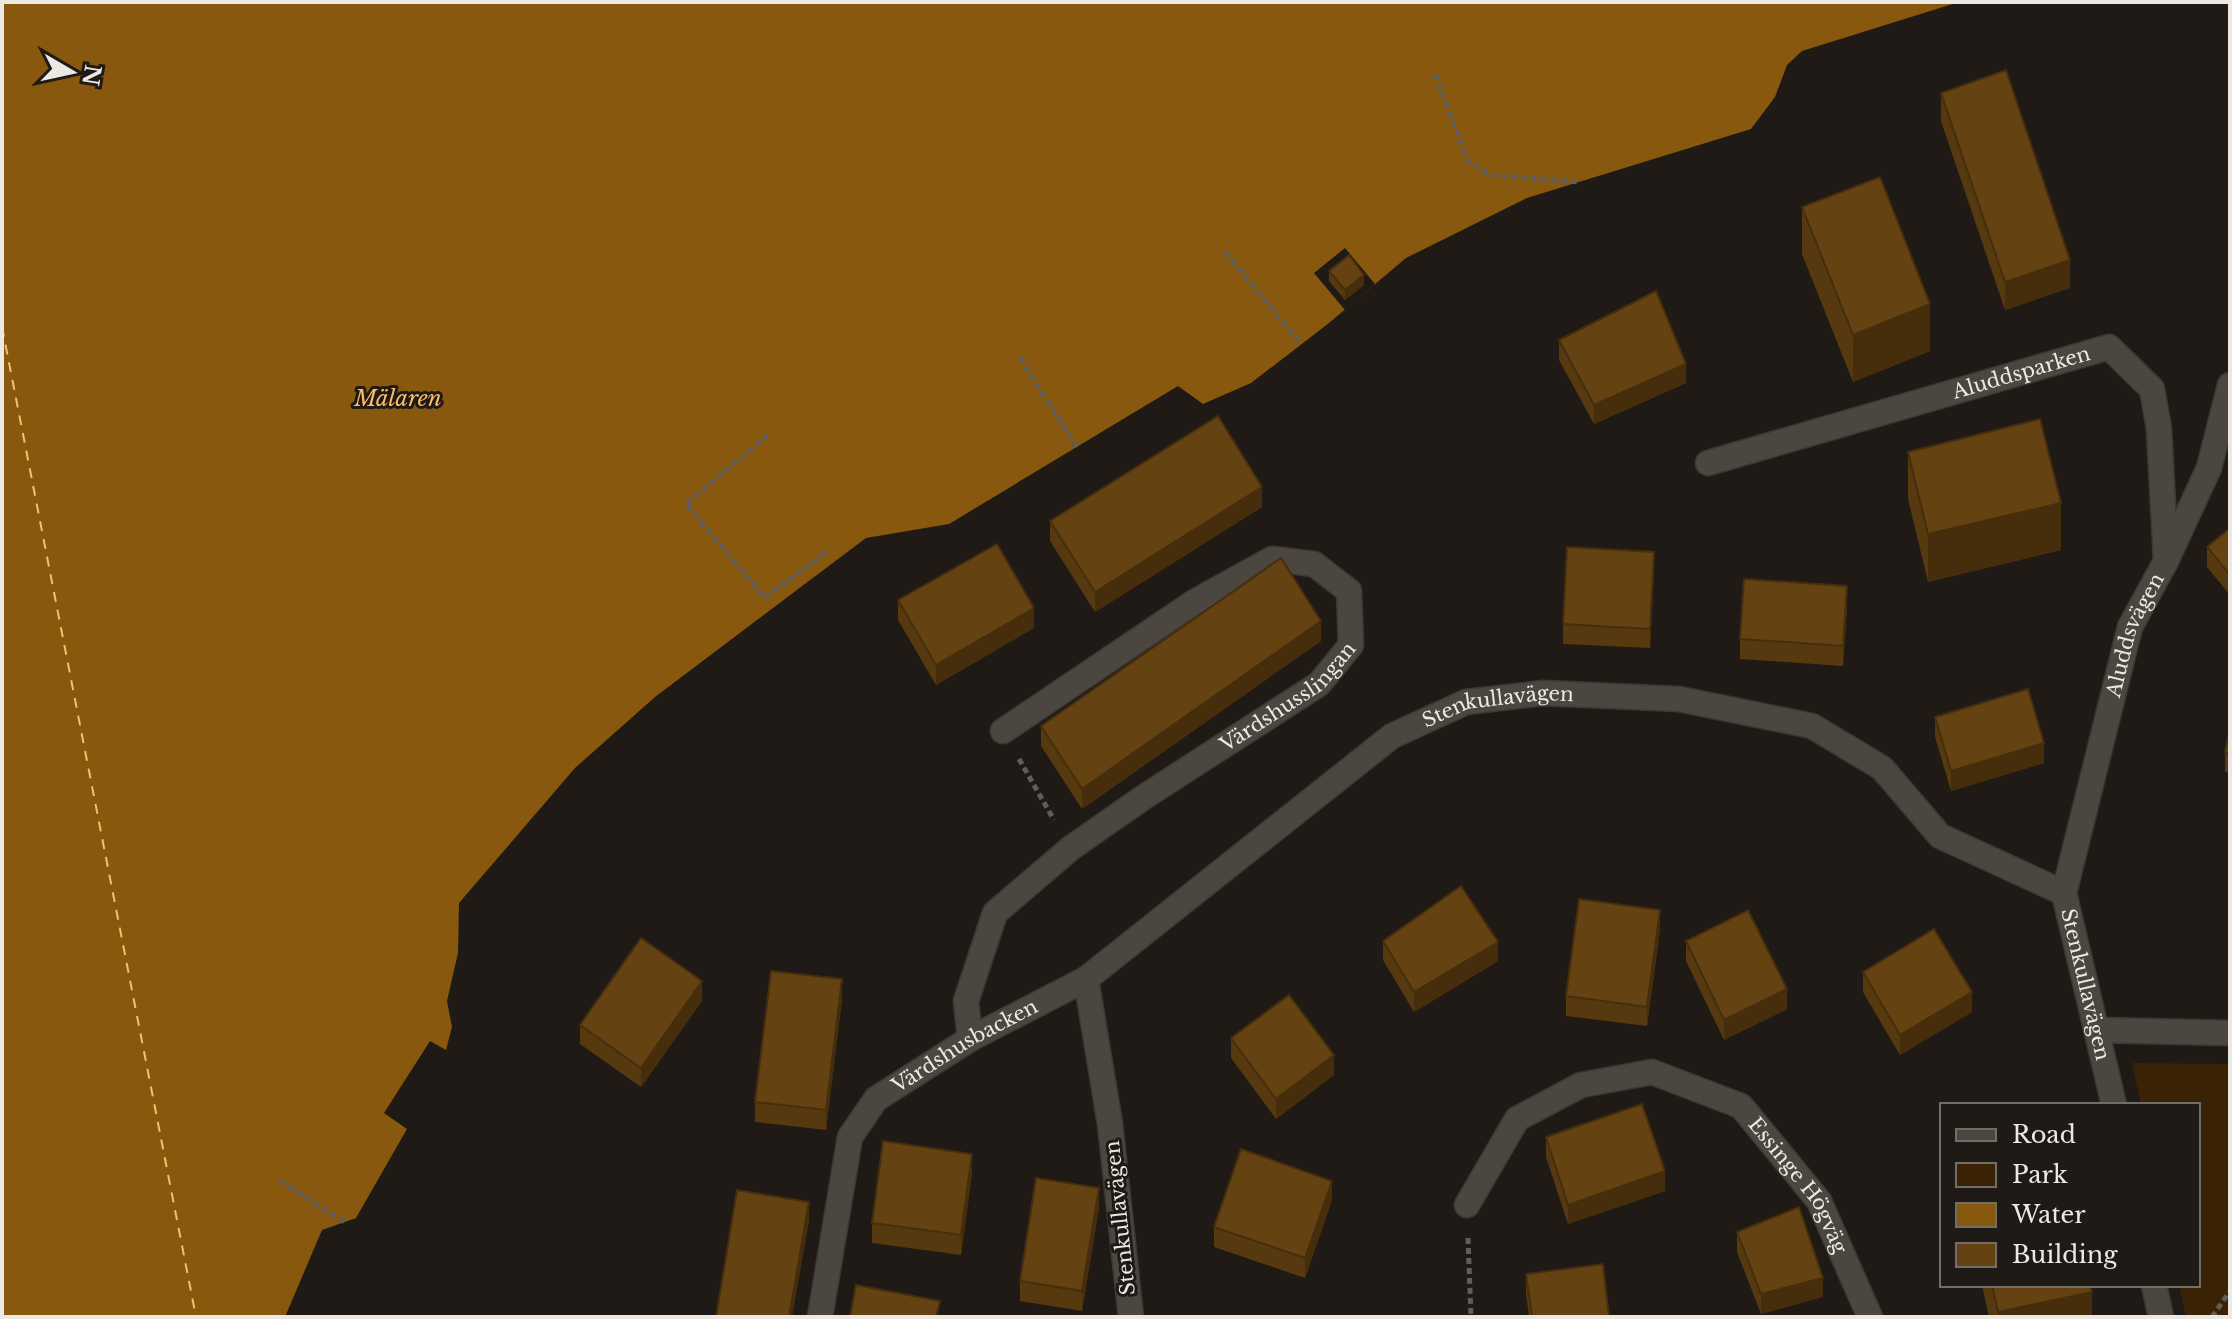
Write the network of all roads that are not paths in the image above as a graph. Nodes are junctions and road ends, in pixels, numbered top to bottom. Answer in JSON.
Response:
{"nodes":[{"id":1,"x":2230,"y":385,"type":"edge"},
{"id":2,"x":1708,"y":463,"type":"dead end"},
{"id":3,"x":2166,"y":561,"type":"junction"},
{"id":4,"x":1003,"y":731,"type":"road end"},
{"id":5,"x":2064,"y":893,"type":"junction"},
{"id":6,"x":1086,"y":979,"type":"junction"},
{"id":7,"x":2097,"y":1030,"type":"junction"},
{"id":8,"x":2230,"y":1033,"type":"edge"},
{"id":9,"x":970,"y":1039,"type":"junction"},
{"id":10,"x":2114,"y":1103,"type":"edge"},
{"id":11,"x":1467,"y":1205,"type":"road end"},
{"id":12,"x":2154,"y":1287,"type":"edge"},
{"id":13,"x":820,"y":1317,"type":"edge"},
{"id":14,"x":1131,"y":1317,"type":"edge"},
{"id":15,"x":1870,"y":1317,"type":"edge"},
{"id":16,"x":2161,"y":1317,"type":"edge"}],
"edges":[{"from":1,"to":3,"type":"street","name":"Aluddsvägen"},
{"from":2,"to":3,"type":"street","name":"Aluddsparken"},
{"from":3,"to":5,"type":"street","name":"Aluddsvägen"},
{"from":4,"to":9,"type":"street","name":"Värdshusslingan"},
{"from":5,"to":6,"type":"street","name":"Stenkullavägen"},
{"from":5,"to":7,"type":"street","name":"Stenkullavägen"},
{"from":6,"to":9,"type":"street","name":"Värdshusbacken"},
{"from":6,"to":14,"type":"street","name":"Stenkullavägen"},
{"from":7,"to":8,"type":"street"},
{"from":7,"to":10,"type":"street","name":"Stenkullavägen"},
{"from":9,"to":13,"type":"street","name":"Värdshusbacken"},
{"from":11,"to":15,"type":"street","name":"Essinge Högväg"},
{"from":12,"to":16,"type":"street"}]}
